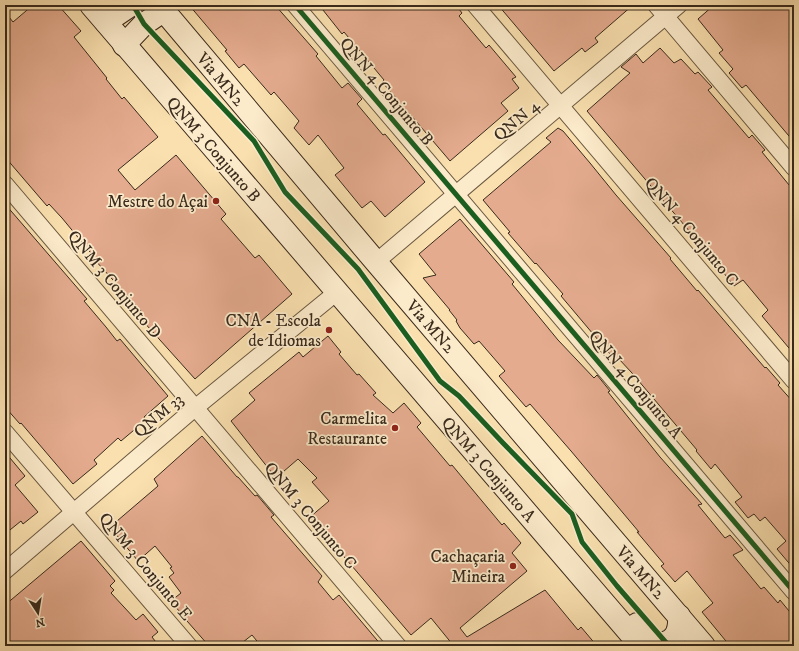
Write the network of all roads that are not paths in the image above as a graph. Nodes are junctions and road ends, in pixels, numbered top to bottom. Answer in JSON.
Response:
{"nodes":[{"id":1,"x":91,"y":5,"type":"edge"},
{"id":2,"x":131,"y":5,"type":"edge"},
{"id":3,"x":295,"y":5,"type":"edge"},
{"id":4,"x":475,"y":5,"type":"edge"},
{"id":5,"x":679,"y":5,"type":"edge"},
{"id":6,"x":161,"y":8,"type":"edge"},
{"id":7,"x":661,"y":11,"type":"edge"},
{"id":8,"x":106,"y":22,"type":"junction"},
{"id":9,"x":124,"y":45,"type":"junction"},
{"id":10,"x":561,"y":106,"type":"junction"},
{"id":11,"x":794,"y":168,"type":"edge"},
{"id":12,"x":5,"y":184,"type":"edge"},
{"id":13,"x":457,"y":194,"type":"junction"},
{"id":14,"x":376,"y":262,"type":"junction"},
{"id":15,"x":337,"y":292,"type":"junction"},
{"id":16,"x":794,"y":381,"type":"edge"},
{"id":17,"x":195,"y":408,"type":"junction"},
{"id":18,"x":5,"y":432,"type":"edge"},
{"id":19,"x":74,"y":511,"type":"junction"},
{"id":20,"x":525,"y":511,"type":"junction"},
{"id":21,"x":5,"y":570,"type":"edge"},
{"id":22,"x":794,"y":592,"type":"edge"},
{"id":23,"x":679,"y":616,"type":"junction"},
{"id":24,"x":189,"y":646,"type":"edge"},
{"id":25,"x":398,"y":646,"type":"edge"},
{"id":26,"x":641,"y":646,"type":"edge"},
{"id":27,"x":704,"y":646,"type":"edge"}],
"edges":[{"from":1,"to":8,"type":"main road","name":"QNM 3 Conjunto B"},
{"from":2,"to":8,"type":"main road"},
{"from":3,"to":13,"type":"street","name":"QNN 4 Conjunto B"},
{"from":4,"to":10,"type":"street","name":"QNN 4 Conjunto C"},
{"from":5,"to":7,"type":"street","name":"QNN 4"},
{"from":6,"to":9,"type":"main road"},
{"from":6,"to":14,"type":"main road","name":"Via MN2"},
{"from":7,"to":10,"type":"street","name":"QNN 4"},
{"from":7,"to":11,"type":"street"},
{"from":8,"to":9,"type":"main road","name":"QNM 3 Conjunto B"},
{"from":9,"to":15,"type":"main road","name":"QNM 3 Conjunto B"},
{"from":10,"to":13,"type":"street","name":"QNN 4"},
{"from":10,"to":16,"type":"street","name":"QNN 4 Conjunto C"},
{"from":12,"to":17,"type":"street","name":"QNM 3 Conjunto D"},
{"from":13,"to":14,"type":"street","name":"QNN 4"},
{"from":13,"to":22,"type":"street","name":"QNN 4 Conjunto A"},
{"from":14,"to":23,"type":"main road","name":"Via MN2"},
{"from":15,"to":17,"type":"street","name":"QNM 33"},
{"from":15,"to":20,"type":"main road","name":"QNM 3 Conjunto A"},
{"from":17,"to":19,"type":"street","name":"QNM 33"},
{"from":17,"to":25,"type":"street","name":"QNM 3 Conjunto C"},
{"from":18,"to":19,"type":"street","name":"QNM 3 Conjunto E"},
{"from":19,"to":21,"type":"street","name":"QNM 33"},
{"from":19,"to":24,"type":"street","name":"QNM 3 Conjunto E"},
{"from":20,"to":23,"type":"main road"},
{"from":20,"to":26,"type":"main road","name":"QNM 3 Conjunto A"},
{"from":23,"to":27,"type":"main road","name":"Via MN2"}]}
